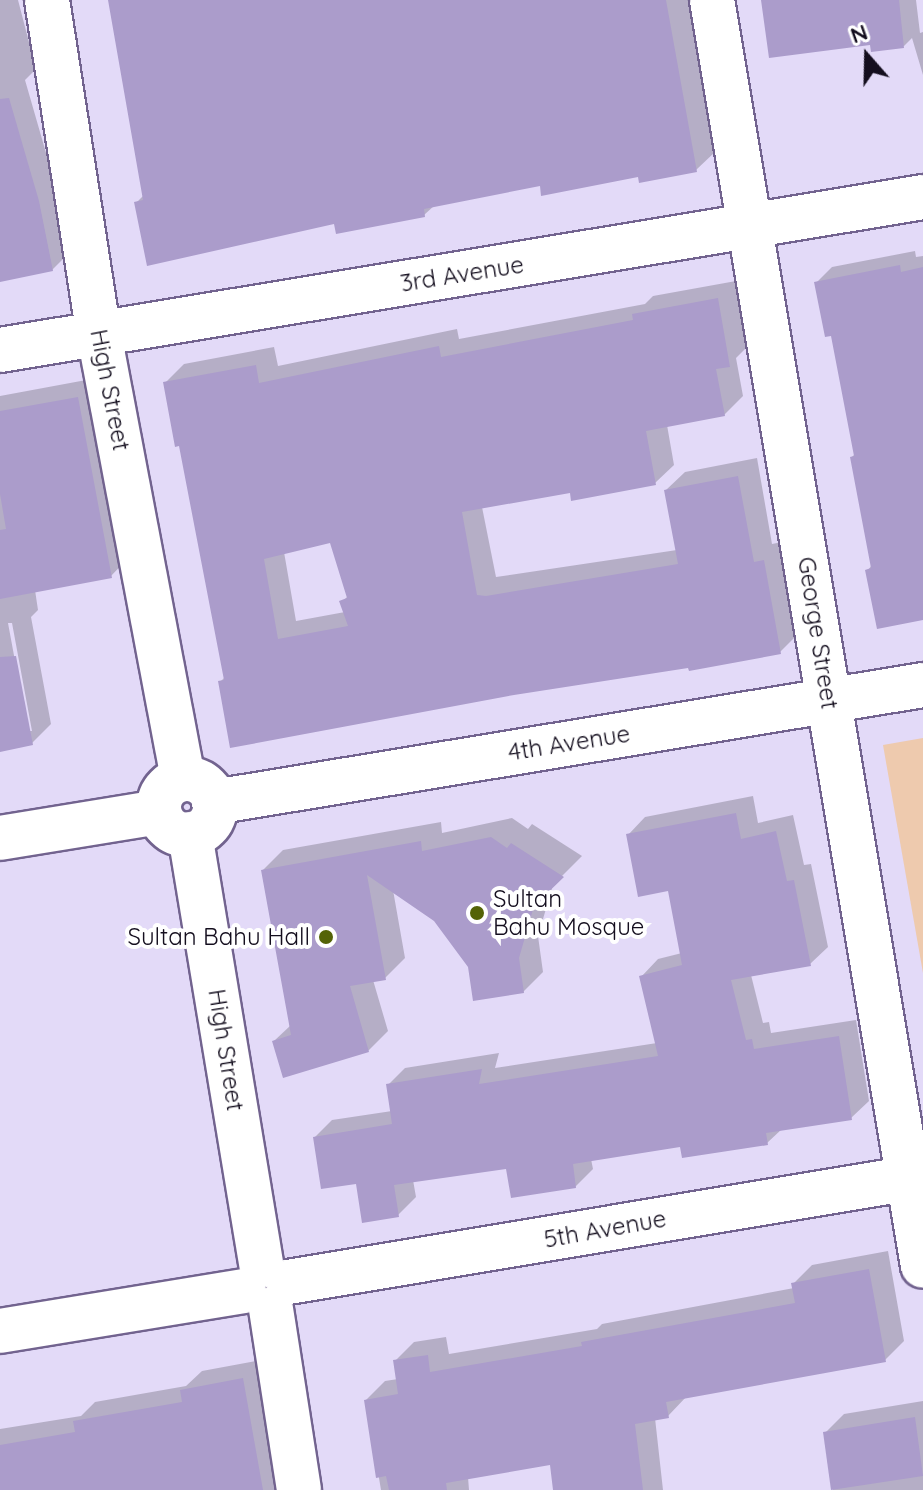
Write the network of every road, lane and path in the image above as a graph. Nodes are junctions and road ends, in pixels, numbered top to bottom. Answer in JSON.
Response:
{"nodes":[{"id":1,"x":47,"y":0,"type":"edge"},
{"id":2,"x":712,"y":0,"type":"edge"},
{"id":3,"x":923,"y":197,"type":"edge"},
{"id":4,"x":750,"y":226,"type":"junction"},
{"id":5,"x":99,"y":334,"type":"junction"},
{"id":6,"x":0,"y":350,"type":"edge"},
{"id":7,"x":923,"y":685,"type":"edge"},
{"id":8,"x":829,"y":701,"type":"junction"},
{"id":9,"x":186,"y":807,"type":"junction"},
{"id":10,"x":0,"y":838,"type":"edge"},
{"id":11,"x":916,"y":1177,"type":"edge"},
{"id":12,"x":923,"y":1266,"type":"edge"},
{"id":13,"x":266,"y":1287,"type":"junction"},
{"id":14,"x":0,"y":1331,"type":"edge"},
{"id":15,"x":299,"y":1490,"type":"edge"}],
"edges":[{"from":1,"to":5,"type":"street","name":"High Street"},
{"from":2,"to":4,"type":"street","name":"George Street"},
{"from":3,"to":4,"type":"street","name":"3rd Avenue"},
{"from":4,"to":5,"type":"street","name":"3rd Avenue"},
{"from":4,"to":8,"type":"street","name":"George Street"},
{"from":5,"to":6,"type":"street","name":"3rd Avenue"},
{"from":5,"to":9,"type":"street","name":"High Street"},
{"from":7,"to":8,"type":"street","name":"4th Avenue"},
{"from":8,"to":9,"type":"street","name":"4th Avenue"},
{"from":8,"to":11,"type":"street","name":"George Street"},
{"from":9,"to":10,"type":"street","name":"4th Avenue"},
{"from":9,"to":13,"type":"street","name":"High Street"},
{"from":11,"to":12,"type":"street","name":"George Street"},
{"from":11,"to":13,"type":"street","name":"5th Avenue"},
{"from":13,"to":14,"type":"street","name":"5th Avenue"},
{"from":13,"to":15,"type":"street","name":"High Street"}]}
